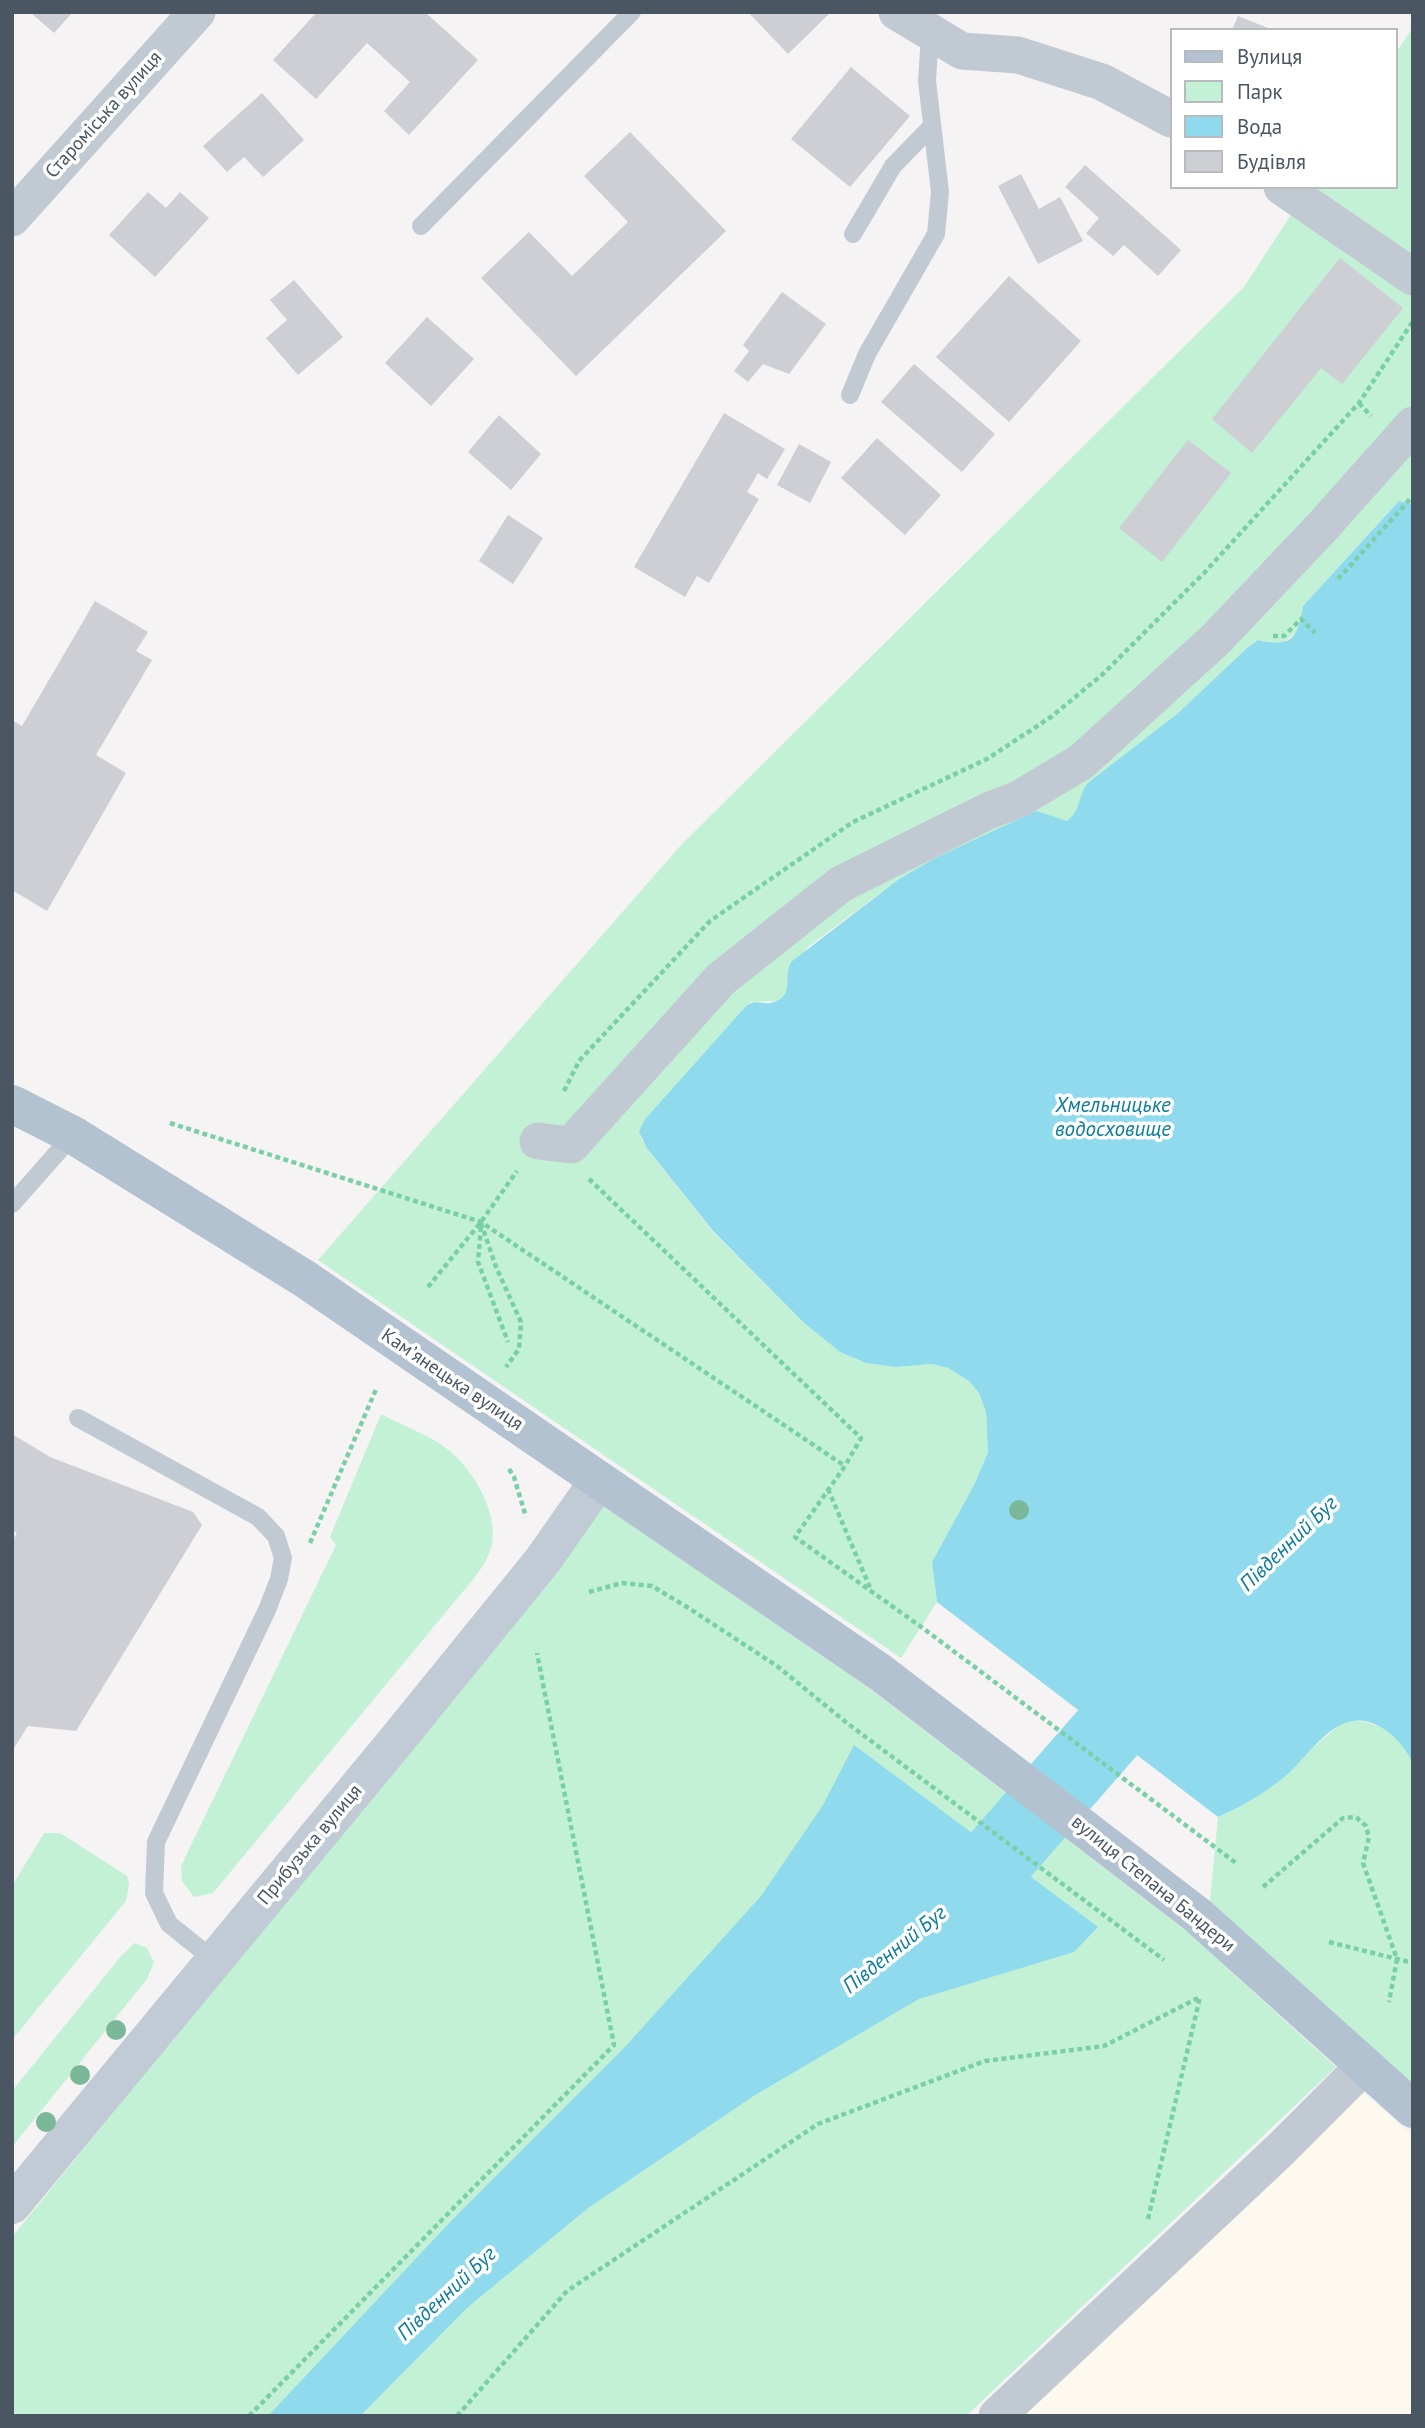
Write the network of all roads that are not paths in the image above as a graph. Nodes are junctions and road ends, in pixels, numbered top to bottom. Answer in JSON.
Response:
{"nodes":[{"id":1,"x":197,"y":12,"type":"edge"},
{"id":2,"x":632,"y":12,"type":"edge"},
{"id":3,"x":897,"y":12,"type":"edge"},
{"id":4,"x":930,"y":34,"type":"junction"},
{"id":5,"x":1170,"y":118,"type":"edge"},
{"id":6,"x":930,"y":128,"type":"junction"},
{"id":7,"x":1285,"y":189,"type":"edge"},
{"id":8,"x":12,"y":218,"type":"edge"},
{"id":9,"x":421,"y":226,"type":"dead end"},
{"id":10,"x":853,"y":234,"type":"dead end"},
{"id":11,"x":1413,"y":277,"type":"edge"},
{"id":12,"x":849,"y":395,"type":"dead end"},
{"id":13,"x":1413,"y":425,"type":"edge"},
{"id":14,"x":12,"y":1104,"type":"edge"},
{"id":15,"x":73,"y":1135,"type":"junction"},
{"id":16,"x":538,"y":1141,"type":"road end"},
{"id":17,"x":12,"y":1204,"type":"edge"},
{"id":18,"x":78,"y":1418,"type":"dead end"},
{"id":19,"x":598,"y":1480,"type":"junction"},
{"id":20,"x":881,"y":1673,"type":"joint"},
{"id":21,"x":214,"y":1960,"type":"junction"},
{"id":22,"x":1365,"y":2065,"type":"junction"},
{"id":23,"x":1413,"y":2109,"type":"edge"},
{"id":24,"x":12,"y":2205,"type":"edge"},
{"id":25,"x":997,"y":2416,"type":"edge"}],
"edges":[{"from":1,"to":8,"type":"street","name":"Староміська вулиця"},
{"from":2,"to":9,"type":"lane"},
{"from":3,"to":4,"type":"street"},
{"from":4,"to":5,"type":"street"},
{"from":4,"to":6,"type":"lane"},
{"from":6,"to":10,"type":"lane"},
{"from":6,"to":12,"type":"lane"},
{"from":7,"to":11,"type":"street"},
{"from":13,"to":16,"type":"street"},
{"from":14,"to":15,"type":"main road","name":"Камʼянецька вулиця"},
{"from":15,"to":17,"type":"lane"},
{"from":15,"to":19,"type":"main road","name":"Камʼянецька вулиця"},
{"from":18,"to":21,"type":"lane"},
{"from":19,"to":20,"type":"main road","name":"Камʼянецька вулиця"},
{"from":19,"to":21,"type":"street","name":"Прибузька вулиця"},
{"from":20,"to":22,"type":"main road","name":"вулиця Степана Бандери"},
{"from":21,"to":24,"type":"street","name":"Прибузька вулиця"},
{"from":22,"to":23,"type":"main road","name":"вулиця Степана Бандери"},
{"from":22,"to":25,"type":"street"}]}
